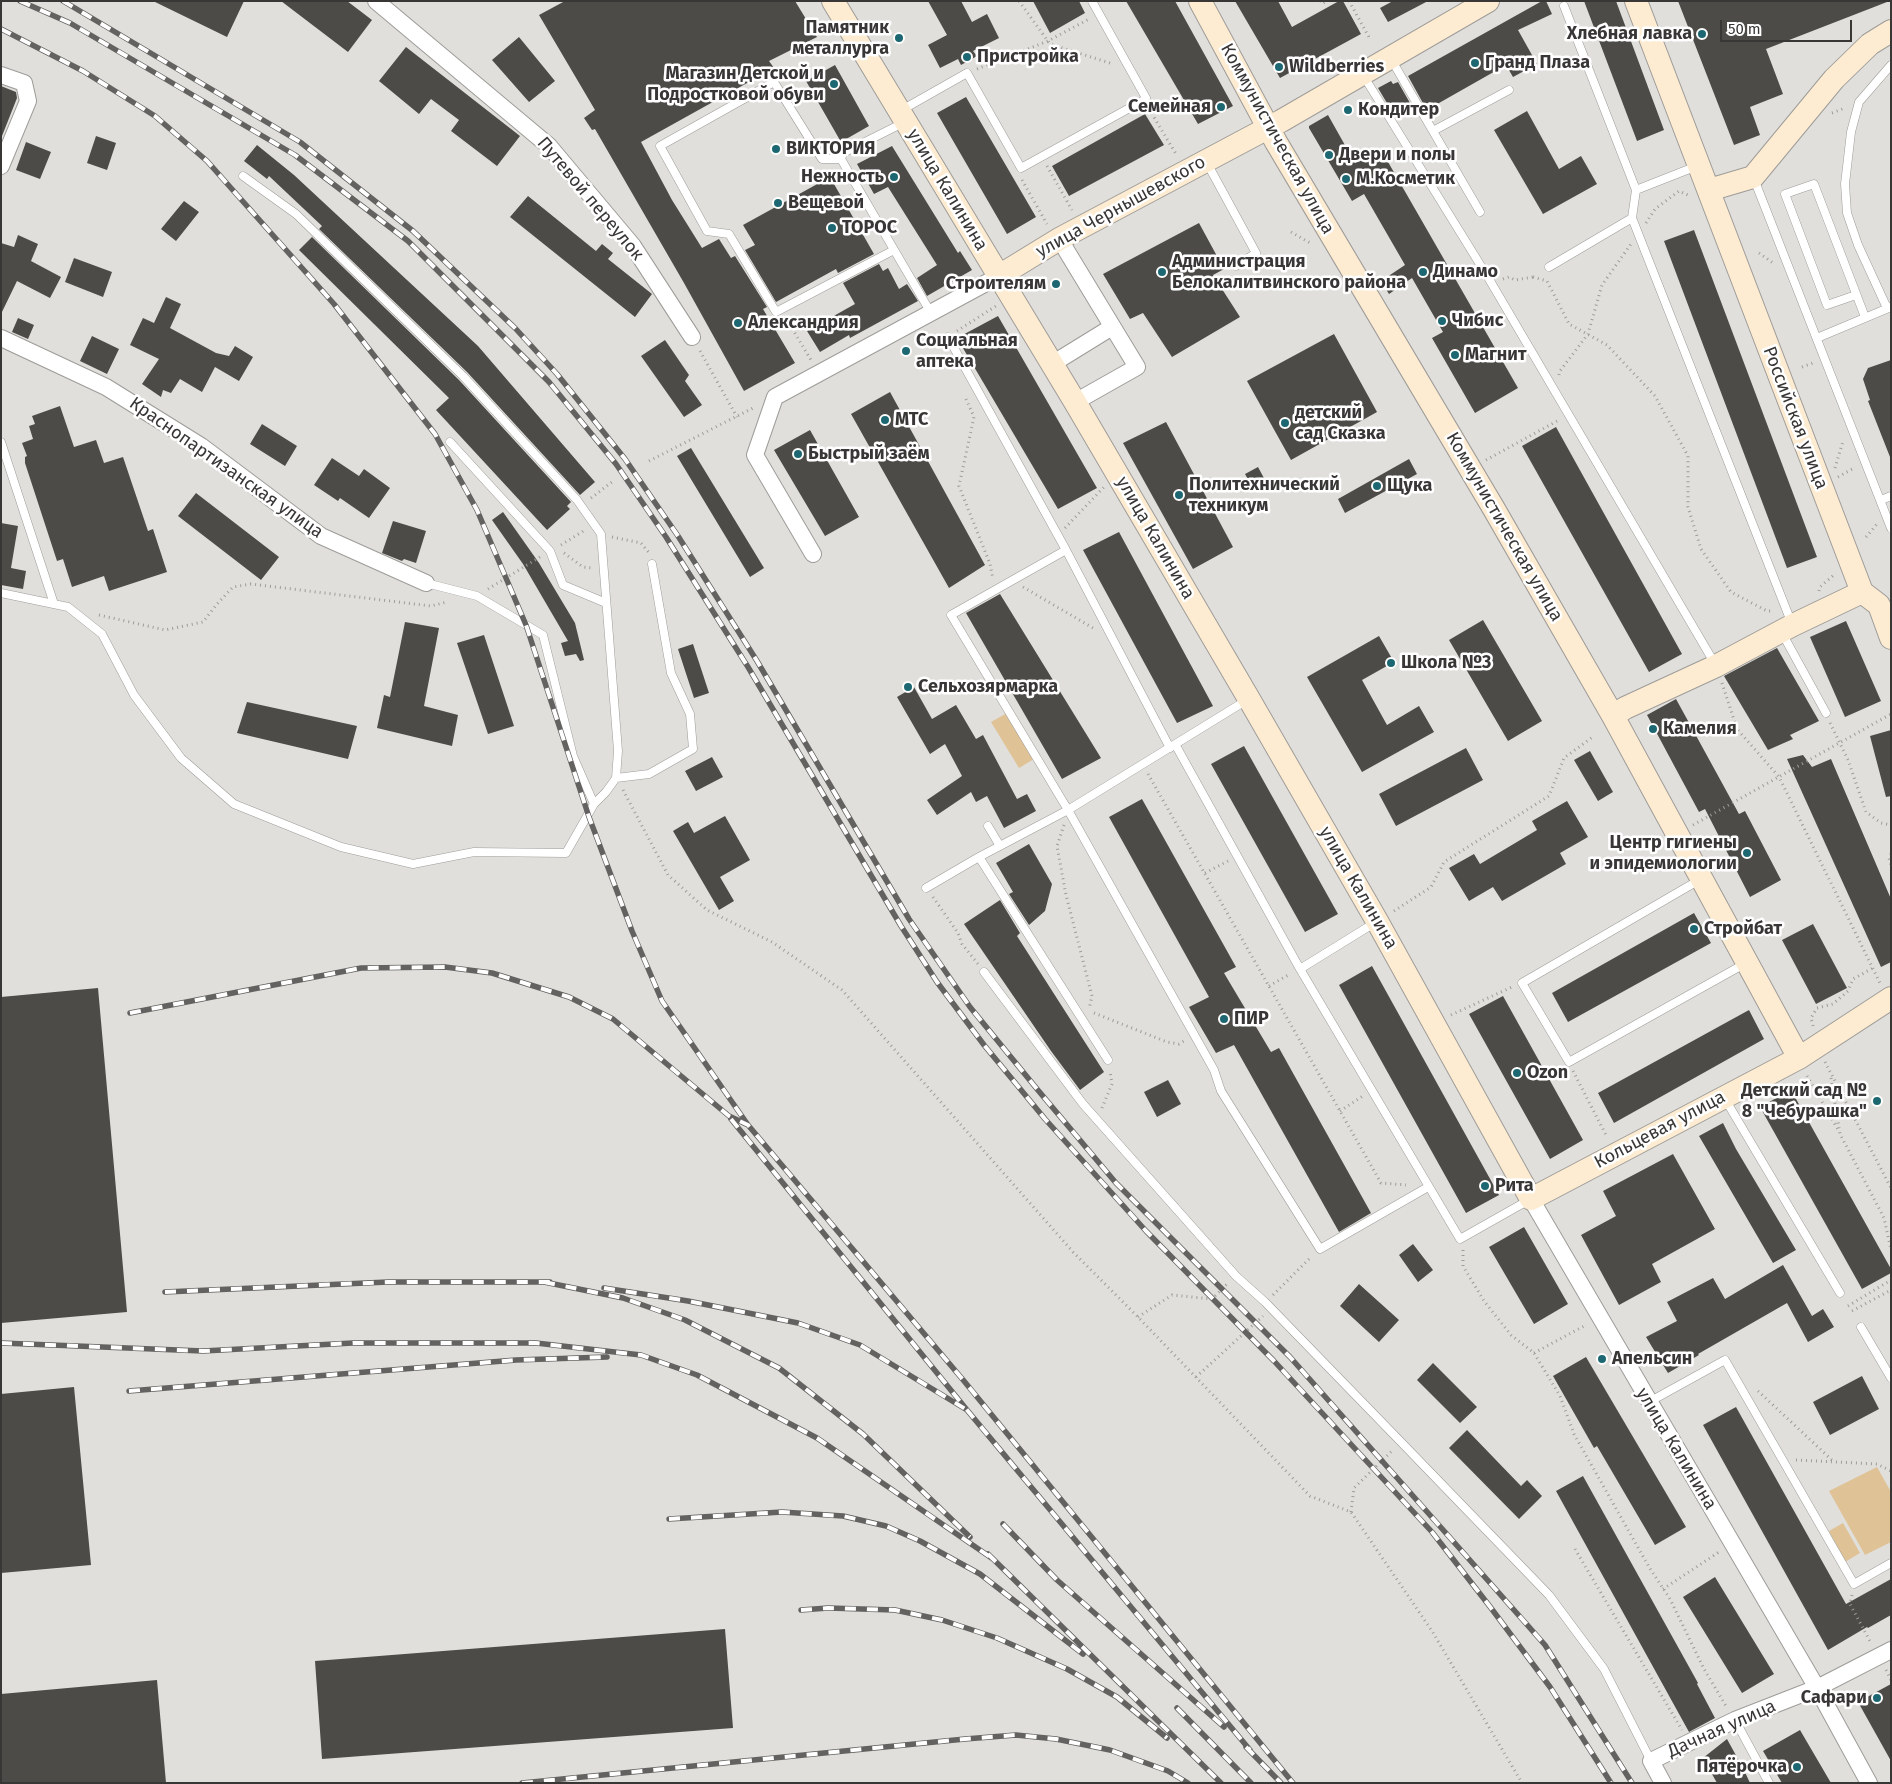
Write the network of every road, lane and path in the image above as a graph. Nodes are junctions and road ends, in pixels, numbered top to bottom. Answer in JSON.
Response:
{"nodes":[{"id":1,"x":376,"y":1,"type":"edge"},
{"id":2,"x":833,"y":1,"type":"edge"},
{"id":3,"x":1019,"y":1,"type":"edge"},
{"id":4,"x":1200,"y":1,"type":"edge"},
{"id":5,"x":1321,"y":1,"type":"edge"},
{"id":6,"x":1327,"y":1,"type":"edge"},
{"id":7,"x":1349,"y":1,"type":"edge"},
{"id":8,"x":1488,"y":1,"type":"edge"},
{"id":9,"x":1636,"y":1,"type":"edge"},
{"id":10,"x":1093,"y":4,"type":"edge"},
{"id":11,"x":1564,"y":6,"type":"dead end"},
{"id":12,"x":1891,"y":31,"type":"edge"},
{"id":13,"x":1370,"y":39,"type":"dead end"},
{"id":14,"x":1048,"y":41,"type":"junction"},
{"id":15,"x":1390,"y":57,"type":"junction"},
{"id":16,"x":1891,"y":65,"type":"edge"},
{"id":17,"x":1130,"y":70,"type":"junction"},
{"id":18,"x":967,"y":73,"type":"junction"},
{"id":19,"x":1362,"y":74,"type":"junction"},
{"id":20,"x":1,"y":76,"type":"edge"},
{"id":21,"x":1509,"y":90,"type":"dead end"},
{"id":22,"x":1144,"y":100,"type":"junction"},
{"id":23,"x":902,"y":117,"type":"junction"},
{"id":24,"x":1269,"y":128,"type":"junction"},
{"id":25,"x":1433,"y":131,"type":"junction"},
{"id":26,"x":1176,"y":154,"type":"dead end"},
{"id":27,"x":1042,"y":156,"type":"junction"},
{"id":28,"x":841,"y":159,"type":"junction"},
{"id":29,"x":1206,"y":161,"type":"junction"},
{"id":30,"x":1699,"y":165,"type":"junction"},
{"id":31,"x":1,"y":166,"type":"edge"},
{"id":32,"x":1021,"y":168,"type":"junction"},
{"id":33,"x":243,"y":176,"type":"dead end"},
{"id":34,"x":1753,"y":177,"type":"junction"},
{"id":35,"x":1636,"y":190,"type":"junction"},
{"id":36,"x":1700,"y":194,"type":"junction"},
{"id":37,"x":1072,"y":210,"type":"dead end"},
{"id":38,"x":1480,"y":212,"type":"dead end"},
{"id":39,"x":1632,"y":218,"type":"junction"},
{"id":40,"x":1054,"y":231,"type":"junction"},
{"id":41,"x":1291,"y":232,"type":"dead end"},
{"id":42,"x":1638,"y":234,"type":"junction"},
{"id":43,"x":1315,"y":246,"type":"dead end"},
{"id":44,"x":894,"y":250,"type":"junction"},
{"id":45,"x":1236,"y":266,"type":"dead end"},
{"id":46,"x":1548,"y":267,"type":"joint"},
{"id":47,"x":999,"y":276,"type":"junction"},
{"id":48,"x":1533,"y":277,"type":"junction"},
{"id":49,"x":1490,"y":278,"type":"junction"},
{"id":50,"x":1856,"y":295,"type":"junction"},
{"id":51,"x":997,"y":305,"type":"dead end"},
{"id":52,"x":1889,"y":307,"type":"edge"},
{"id":53,"x":776,"y":312,"type":"junction"},
{"id":54,"x":931,"y":313,"type":"junction"},
{"id":55,"x":1865,"y":318,"type":"junction"},
{"id":56,"x":1112,"y":327,"type":"junction"},
{"id":57,"x":1588,"y":334,"type":"junction"},
{"id":58,"x":692,"y":337,"type":"joint"},
{"id":59,"x":948,"y":337,"type":"joint"},
{"id":60,"x":1,"y":338,"type":"edge"},
{"id":61,"x":1817,"y":338,"type":"junction"},
{"id":62,"x":1817,"y":361,"type":"dead end"},
{"id":63,"x":1052,"y":364,"type":"junction"},
{"id":64,"x":1802,"y":367,"type":"dead end"},
{"id":65,"x":819,"y":374,"type":"junction"},
{"id":66,"x":1556,"y":392,"type":"junction"},
{"id":67,"x":964,"y":393,"type":"dead end"},
{"id":68,"x":775,"y":397,"type":"junction"},
{"id":69,"x":1075,"y":402,"type":"junction"},
{"id":70,"x":1569,"y":414,"type":"junction"},
{"id":71,"x":737,"y":417,"type":"junction"},
{"id":72,"x":1849,"y":418,"type":"junction"},
{"id":73,"x":1,"y":442,"type":"edge"},
{"id":74,"x":450,"y":442,"type":"dead end"},
{"id":75,"x":649,"y":461,"type":"dead end"},
{"id":76,"x":1481,"y":462,"type":"dead end"},
{"id":77,"x":1857,"y":467,"type":"dead end"},
{"id":78,"x":1832,"y":474,"type":"dead end"},
{"id":79,"x":1843,"y":474,"type":"dead end"},
{"id":80,"x":612,"y":482,"type":"dead end"},
{"id":81,"x":1105,"y":486,"type":"dead end"},
{"id":82,"x":1891,"y":496,"type":"edge"},
{"id":83,"x":1881,"y":500,"type":"junction"},
{"id":84,"x":582,"y":506,"type":"junction"},
{"id":85,"x":595,"y":525,"type":"junction"},
{"id":86,"x":1891,"y":528,"type":"edge"},
{"id":87,"x":601,"y":534,"type":"junction"},
{"id":88,"x":1058,"y":536,"type":"junction"},
{"id":89,"x":1066,"y":550,"type":"junction"},
{"id":90,"x":550,"y":551,"type":"junction"},
{"id":91,"x":812,"y":554,"type":"dead end"},
{"id":92,"x":652,"y":564,"type":"joint"},
{"id":93,"x":604,"y":568,"type":"junction"},
{"id":94,"x":1837,"y":573,"type":"dead end"},
{"id":95,"x":1012,"y":580,"type":"junction"},
{"id":96,"x":426,"y":583,"type":"joint"},
{"id":97,"x":995,"y":589,"type":"junction"},
{"id":98,"x":1,"y":593,"type":"edge"},
{"id":99,"x":1818,"y":593,"type":"dead end"},
{"id":100,"x":477,"y":596,"type":"junction"},
{"id":101,"x":1877,"y":602,"type":"edge"},
{"id":102,"x":606,"y":603,"type":"junction"},
{"id":103,"x":54,"y":604,"type":"junction"},
{"id":104,"x":68,"y":608,"type":"junction"},
{"id":105,"x":1787,"y":623,"type":"junction"},
{"id":106,"x":1891,"y":638,"type":"edge"},
{"id":107,"x":1113,"y":639,"type":"junction"},
{"id":108,"x":1716,"y":666,"type":"junction"},
{"id":109,"x":1249,"y":699,"type":"junction"},
{"id":110,"x":1826,"y":713,"type":"joint"},
{"id":111,"x":1891,"y":714,"type":"edge"},
{"id":112,"x":1613,"y":716,"type":"junction"},
{"id":113,"x":1594,"y":736,"type":"dead end"},
{"id":114,"x":1840,"y":742,"type":"junction"},
{"id":115,"x":1173,"y":746,"type":"junction"},
{"id":116,"x":1143,"y":764,"type":"junction"},
{"id":117,"x":1779,"y":777,"type":"junction"},
{"id":118,"x":616,"y":778,"type":"junction"},
{"id":119,"x":594,"y":804,"type":"junction"},
{"id":120,"x":1068,"y":810,"type":"junction"},
{"id":121,"x":1692,"y":825,"type":"dead end"},
{"id":122,"x":1891,"y":825,"type":"edge"},
{"id":123,"x":988,"y":826,"type":"dead end"},
{"id":124,"x":1000,"y":846,"type":"junction"},
{"id":125,"x":1891,"y":854,"type":"edge"},
{"id":126,"x":1237,"y":855,"type":"junction"},
{"id":127,"x":979,"y":857,"type":"junction"},
{"id":128,"x":1891,"y":865,"type":"edge"},
{"id":129,"x":1206,"y":873,"type":"junction"},
{"id":130,"x":1701,"y":879,"type":"junction"},
{"id":131,"x":926,"y":888,"type":"joint"},
{"id":132,"x":1382,"y":918,"type":"junction"},
{"id":133,"x":1748,"y":962,"type":"junction"},
{"id":134,"x":1873,"y":968,"type":"junction"},
{"id":135,"x":1300,"y":969,"type":"junction"},
{"id":136,"x":984,"y":972,"type":"joint"},
{"id":137,"x":1522,"y":982,"type":"junction"},
{"id":138,"x":1269,"y":986,"type":"junction"},
{"id":139,"x":1889,"y":998,"type":"edge"},
{"id":140,"x":1089,"y":1011,"type":"junction"},
{"id":141,"x":1446,"y":1017,"type":"dead end"},
{"id":142,"x":1092,"y":1019,"type":"dead end"},
{"id":143,"x":1195,"y":1035,"type":"junction"},
{"id":144,"x":1818,"y":1045,"type":"junction"},
{"id":145,"x":1108,"y":1060,"type":"joint"},
{"id":146,"x":1569,"y":1062,"type":"junction"},
{"id":147,"x":1803,"y":1066,"type":"junction"},
{"id":148,"x":1830,"y":1075,"type":"junction"},
{"id":149,"x":1372,"y":1090,"type":"junction"},
{"id":150,"x":1723,"y":1097,"type":"junction"},
{"id":151,"x":1340,"y":1111,"type":"junction"},
{"id":152,"x":1097,"y":1121,"type":"junction"},
{"id":153,"x":1840,"y":1134,"type":"junction"},
{"id":154,"x":1615,"y":1154,"type":"junction"},
{"id":155,"x":1381,"y":1183,"type":"dead end"},
{"id":156,"x":1428,"y":1187,"type":"junction"},
{"id":157,"x":1891,"y":1188,"type":"edge"},
{"id":158,"x":1531,"y":1199,"type":"junction"},
{"id":159,"x":1467,"y":1235,"type":"junction"},
{"id":160,"x":1320,"y":1249,"type":"junction"},
{"id":161,"x":1891,"y":1250,"type":"edge"},
{"id":162,"x":1236,"y":1276,"type":"junction"},
{"id":163,"x":1891,"y":1280,"type":"edge"},
{"id":164,"x":1891,"y":1290,"type":"edge"},
{"id":165,"x":1840,"y":1293,"type":"joint"},
{"id":166,"x":1265,"y":1302,"type":"junction"},
{"id":167,"x":1848,"y":1306,"type":"junction"},
{"id":168,"x":1271,"y":1308,"type":"junction"},
{"id":169,"x":1852,"y":1311,"type":"junction"},
{"id":170,"x":1138,"y":1317,"type":"junction"},
{"id":171,"x":1599,"y":1317,"type":"junction"},
{"id":172,"x":1861,"y":1326,"type":"joint"},
{"id":173,"x":1534,"y":1353,"type":"junction"},
{"id":174,"x":1196,"y":1377,"type":"junction"},
{"id":175,"x":1891,"y":1378,"type":"edge"},
{"id":176,"x":1754,"y":1387,"type":"dead end"},
{"id":177,"x":1649,"y":1402,"type":"junction"},
{"id":178,"x":1402,"y":1442,"type":"junction"},
{"id":179,"x":1783,"y":1460,"type":"junction"},
{"id":180,"x":1834,"y":1462,"type":"junction"},
{"id":181,"x":1891,"y":1471,"type":"edge"},
{"id":182,"x":1350,"y":1512,"type":"junction"},
{"id":183,"x":1732,"y":1544,"type":"junction"},
{"id":184,"x":1575,"y":1549,"type":"dead end"},
{"id":185,"x":1891,"y":1563,"type":"edge"},
{"id":186,"x":1854,"y":1584,"type":"junction"},
{"id":187,"x":1663,"y":1589,"type":"junction"},
{"id":188,"x":1865,"y":1632,"type":"dead end"},
{"id":189,"x":1891,"y":1650,"type":"edge"},
{"id":190,"x":1816,"y":1688,"type":"junction"},
{"id":191,"x":1735,"y":1720,"type":"junction"},
{"id":192,"x":1689,"y":1743,"type":"junction"},
{"id":193,"x":1651,"y":1761,"type":"junction"},
{"id":194,"x":1522,"y":1783,"type":"edge"},
{"id":195,"x":1663,"y":1783,"type":"edge"},
{"id":196,"x":1769,"y":1783,"type":"edge"},
{"id":197,"x":1869,"y":1783,"type":"edge"}],
"edges":[{"from":1,"to":58,"type":"street","name":"Путевой переулок"},
{"from":2,"to":23,"type":"street","name":"улица Калинина"},
{"from":3,"to":14,"type":"path"},
{"from":4,"to":24,"type":"street","name":"Коммунистическая улица"},
{"from":5,"to":6,"type":"path"},
{"from":7,"to":13,"type":"path"},
{"from":8,"to":15,"type":"street","name":"улица Чернышевского"},
{"from":9,"to":30,"type":"street","name":"Российская улица"},
{"from":10,"to":14,"type":"path"},
{"from":10,"to":17,"type":"lane"},
{"from":11,"to":35,"type":"lane"},
{"from":12,"to":34,"type":"street"},
{"from":14,"to":17,"type":"path"},
{"from":14,"to":18,"type":"path"},
{"from":15,"to":19,"type":"street","name":"улица Чернышевского"},
{"from":15,"to":25,"type":"lane"},
{"from":16,"to":52,"type":"lane"},
{"from":17,"to":22,"type":"lane"},
{"from":18,"to":23,"type":"lane"},
{"from":18,"to":32,"type":"lane"},
{"from":19,"to":24,"type":"street","name":"улица Чернышевского"},
{"from":19,"to":49,"type":"lane"},
{"from":20,"to":31,"type":"street"},
{"from":21,"to":25,"type":"lane"},
{"from":22,"to":26,"type":"path"},
{"from":22,"to":27,"type":"lane"},
{"from":23,"to":28,"type":"lane"},
{"from":23,"to":47,"type":"street","name":"улица Калинина"},
{"from":24,"to":29,"type":"street","name":"улица Чернышевского"},
{"from":24,"to":112,"type":"street","name":"Коммунистическая улица"},
{"from":25,"to":38,"type":"lane"},
{"from":27,"to":32,"type":"lane"},
{"from":27,"to":37,"type":"path"},
{"from":28,"to":44,"type":"lane"},
{"from":28,"to":53,"type":"lane"},
{"from":29,"to":40,"type":"street","name":"улица Чернышевского"},
{"from":29,"to":45,"type":"lane"},
{"from":30,"to":35,"type":"lane"},
{"from":30,"to":36,"type":"street","name":"Российская улица"},
{"from":32,"to":40,"type":"path"},
{"from":33,"to":84,"type":"lane"},
{"from":34,"to":36,"type":"street"},
{"from":34,"to":61,"type":"lane"},
{"from":35,"to":39,"type":"lane"},
{"from":36,"to":42,"type":"path"},
{"from":36,"to":101,"type":"street","name":"Российская улица"},
{"from":39,"to":42,"type":"lane"},
{"from":39,"to":46,"type":"lane"},
{"from":40,"to":47,"type":"street","name":"улица Чернышевского"},
{"from":40,"to":56,"type":"street"},
{"from":41,"to":43,"type":"path"},
{"from":42,"to":57,"type":"path"},
{"from":42,"to":105,"type":"lane"},
{"from":44,"to":53,"type":"lane"},
{"from":44,"to":54,"type":"lane"},
{"from":46,"to":48,"type":"path"},
{"from":47,"to":54,"type":"street","name":"улица Чернышевского"},
{"from":47,"to":63,"type":"street","name":"улица Калинина"},
{"from":48,"to":49,"type":"path"},
{"from":48,"to":57,"type":"path"},
{"from":49,"to":66,"type":"lane"},
{"from":50,"to":50,"type":"lane"},
{"from":50,"to":55,"type":"lane"},
{"from":51,"to":59,"type":"path"},
{"from":52,"to":55,"type":"lane"},
{"from":53,"to":65,"type":"path"},
{"from":54,"to":65,"type":"street","name":"улица Чернышевского"},
{"from":55,"to":61,"type":"lane"},
{"from":56,"to":63,"type":"street"},
{"from":56,"to":69,"type":"street"},
{"from":57,"to":66,"type":"path"},
{"from":57,"to":105,"type":"path"},
{"from":58,"to":71,"type":"path"},
{"from":59,"to":88,"type":"lane"},
{"from":60,"to":96,"type":"street","name":"Краснопартизанская улица"},
{"from":61,"to":72,"type":"lane"},
{"from":62,"to":64,"type":"path"},
{"from":63,"to":69,"type":"street","name":"улица Калинина"},
{"from":65,"to":68,"type":"street","name":"улица Чернышевского"},
{"from":66,"to":70,"type":"lane"},
{"from":67,"to":97,"type":"path"},
{"from":68,"to":71,"type":"path"},
{"from":68,"to":91,"type":"street"},
{"from":69,"to":109,"type":"street","name":"улица Калинина"},
{"from":70,"to":76,"type":"path"},
{"from":70,"to":108,"type":"lane"},
{"from":71,"to":75,"type":"path"},
{"from":72,"to":78,"type":"path"},
{"from":72,"to":83,"type":"lane"},
{"from":73,"to":103,"type":"lane"},
{"from":74,"to":90,"type":"lane"},
{"from":77,"to":79,"type":"path"},
{"from":80,"to":84,"type":"path"},
{"from":81,"to":88,"type":"path"},
{"from":82,"to":83,"type":"lane"},
{"from":83,"to":86,"type":"lane"},
{"from":84,"to":85,"type":"lane"},
{"from":85,"to":87,"type":"lane"},
{"from":85,"to":90,"type":"path"},
{"from":87,"to":92,"type":"path"},
{"from":87,"to":93,"type":"lane"},
{"from":88,"to":89,"type":"lane"},
{"from":89,"to":95,"type":"lane"},
{"from":89,"to":107,"type":"lane"},
{"from":90,"to":93,"type":"path"},
{"from":90,"to":100,"type":"path"},
{"from":90,"to":102,"type":"lane"},
{"from":92,"to":118,"type":"lane"},
{"from":93,"to":102,"type":"lane"},
{"from":94,"to":99,"type":"path"},
{"from":95,"to":97,"type":"lane"},
{"from":95,"to":107,"type":"path"},
{"from":96,"to":100,"type":"lane"},
{"from":97,"to":120,"type":"lane"},
{"from":98,"to":103,"type":"lane"},
{"from":100,"to":104,"type":"path"},
{"from":100,"to":119,"type":"lane"},
{"from":101,"to":105,"type":"street"},
{"from":101,"to":106,"type":"street","name":"Российская улица"},
{"from":102,"to":118,"type":"lane"},
{"from":103,"to":104,"type":"lane"},
{"from":104,"to":119,"type":"lane"},
{"from":105,"to":108,"type":"street"},
{"from":105,"to":110,"type":"lane"},
{"from":107,"to":115,"type":"lane"},
{"from":108,"to":112,"type":"street"},
{"from":108,"to":117,"type":"path"},
{"from":109,"to":115,"type":"lane"},
{"from":109,"to":132,"type":"street","name":"улица Калинина"},
{"from":110,"to":114,"type":"path"},
{"from":111,"to":114,"type":"path"},
{"from":112,"to":130,"type":"street","name":"Коммунистическая улица"},
{"from":113,"to":132,"type":"path"},
{"from":114,"to":117,"type":"path"},
{"from":114,"to":122,"type":"path"},
{"from":115,"to":116,"type":"lane"},
{"from":115,"to":126,"type":"lane"},
{"from":116,"to":120,"type":"lane"},
{"from":116,"to":129,"type":"path"},
{"from":117,"to":121,"type":"path"},
{"from":117,"to":134,"type":"path"},
{"from":118,"to":119,"type":"lane"},
{"from":118,"to":170,"type":"path"},
{"from":120,"to":124,"type":"lane"},
{"from":120,"to":140,"type":"path"},
{"from":120,"to":143,"type":"lane"},
{"from":123,"to":124,"type":"lane"},
{"from":124,"to":127,"type":"lane"},
{"from":125,"to":128,"type":"path"},
{"from":126,"to":129,"type":"path"},
{"from":126,"to":135,"type":"lane"},
{"from":127,"to":131,"type":"lane"},
{"from":127,"to":145,"type":"lane"},
{"from":129,"to":138,"type":"path"},
{"from":130,"to":133,"type":"street","name":"Коммунистическая улица"},
{"from":130,"to":137,"type":"lane"},
{"from":131,"to":136,"type":"path"},
{"from":132,"to":135,"type":"lane"},
{"from":132,"to":158,"type":"street","name":"улица Калинина"},
{"from":133,"to":146,"type":"lane"},
{"from":133,"to":147,"type":"street","name":"Коммунистическая улица"},
{"from":134,"to":139,"type":"path"},
{"from":134,"to":144,"type":"path"},
{"from":135,"to":138,"type":"path"},
{"from":135,"to":149,"type":"lane"},
{"from":136,"to":152,"type":"lane"},
{"from":137,"to":141,"type":"path"},
{"from":137,"to":146,"type":"lane"},
{"from":138,"to":151,"type":"path"},
{"from":139,"to":144,"type":"street","name":"Кольцевая улица"},
{"from":140,"to":142,"type":"path"},
{"from":140,"to":143,"type":"path"},
{"from":143,"to":160,"type":"lane"},
{"from":144,"to":147,"type":"street","name":"Кольцевая улица"},
{"from":144,"to":148,"type":"path"},
{"from":145,"to":152,"type":"path"},
{"from":146,"to":154,"type":"path"},
{"from":147,"to":150,"type":"street","name":"Кольцевая улица"},
{"from":147,"to":153,"type":"path"},
{"from":148,"to":153,"type":"path"},
{"from":148,"to":157,"type":"path"},
{"from":149,"to":151,"type":"path"},
{"from":149,"to":156,"type":"lane"},
{"from":150,"to":154,"type":"street","name":"Кольцевая улица"},
{"from":150,"to":165,"type":"lane"},
{"from":151,"to":155,"type":"path"},
{"from":152,"to":162,"type":"lane"},
{"from":153,"to":161,"type":"path"},
{"from":154,"to":158,"type":"street","name":"Кольцевая улица"},
{"from":156,"to":159,"type":"lane"},
{"from":156,"to":160,"type":"lane"},
{"from":158,"to":159,"type":"lane"},
{"from":158,"to":171,"type":"street","name":"улица Калинина"},
{"from":159,"to":173,"type":"path"},
{"from":160,"to":166,"type":"path"},
{"from":162,"to":166,"type":"lane"},
{"from":162,"to":170,"type":"path"},
{"from":163,"to":167,"type":"path"},
{"from":164,"to":169,"type":"path"},
{"from":165,"to":167,"type":"path"},
{"from":166,"to":168,"type":"lane"},
{"from":167,"to":169,"type":"path"},
{"from":168,"to":174,"type":"path"},
{"from":168,"to":178,"type":"lane"},
{"from":169,"to":172,"type":"path"},
{"from":170,"to":174,"type":"path"},
{"from":171,"to":173,"type":"path"},
{"from":171,"to":177,"type":"street","name":"улица Калинина"},
{"from":172,"to":175,"type":"lane"},
{"from":173,"to":187,"type":"path"},
{"from":174,"to":182,"type":"path"},
{"from":176,"to":180,"type":"path"},
{"from":177,"to":179,"type":"lane"},
{"from":177,"to":183,"type":"street","name":"улица Калинина"},
{"from":178,"to":182,"type":"path"},
{"from":178,"to":193,"type":"lane"},
{"from":179,"to":180,"type":"path"},
{"from":179,"to":186,"type":"lane"},
{"from":180,"to":181,"type":"path"},
{"from":182,"to":194,"type":"path"},
{"from":183,"to":187,"type":"path"},
{"from":183,"to":190,"type":"street","name":"улица Калинина"},
{"from":184,"to":192,"type":"path"},
{"from":185,"to":186,"type":"lane"},
{"from":186,"to":188,"type":"path"},
{"from":187,"to":191,"type":"path"},
{"from":189,"to":190,"type":"street","name":"Дачная улица"},
{"from":190,"to":191,"type":"street","name":"Дачная улица"},
{"from":190,"to":197,"type":"street","name":"улица Калинина"},
{"from":191,"to":192,"type":"street","name":"Дачная улица"},
{"from":191,"to":196,"type":"lane"},
{"from":192,"to":193,"type":"street","name":"Дачная улица"},
{"from":193,"to":195,"type":"street","name":"Дачная улица"}]}
